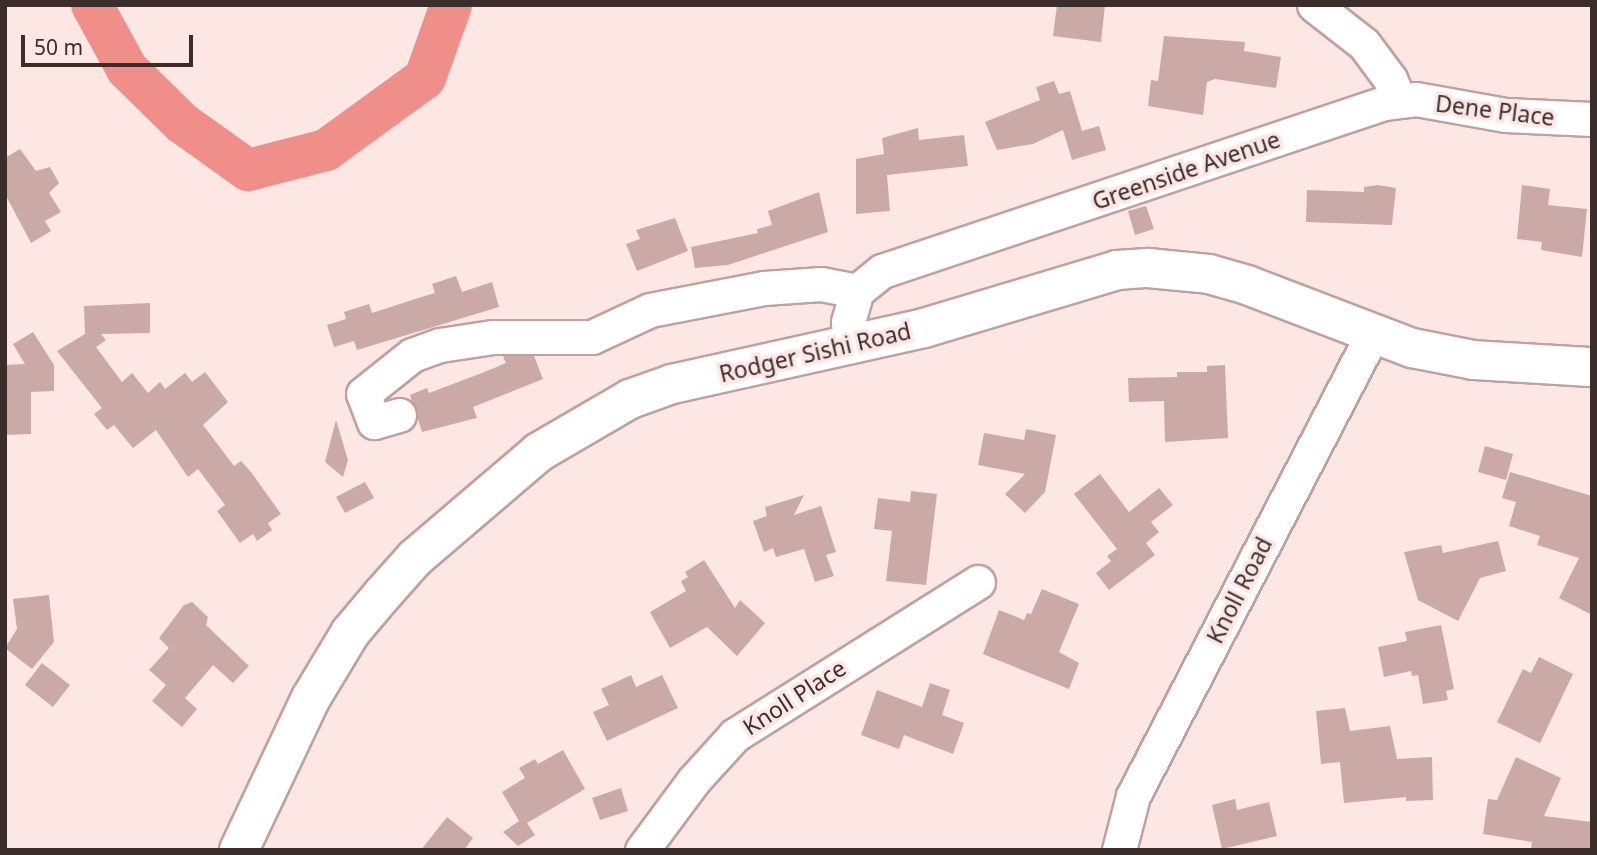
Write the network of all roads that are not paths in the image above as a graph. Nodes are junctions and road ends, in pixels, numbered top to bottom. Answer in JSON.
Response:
{"nodes":[{"id":1,"x":1314,"y":5,"type":"edge"},
{"id":2,"x":1399,"y":99,"type":"junction"},
{"id":3,"x":1592,"y":119,"type":"edge"},
{"id":4,"x":857,"y":291,"type":"junction"},
{"id":5,"x":1371,"y":335,"type":"junction"},
{"id":6,"x":850,"y":346,"type":"junction"},
{"id":7,"x":1592,"y":367,"type":"edge"},
{"id":8,"x":399,"y":415,"type":"dead end"},
{"id":9,"x":978,"y":582,"type":"dead end"},
{"id":10,"x":239,"y":850,"type":"edge"},
{"id":11,"x":642,"y":850,"type":"edge"},
{"id":12,"x":1119,"y":850,"type":"edge"}],
"edges":[{"from":1,"to":2,"type":"street"},
{"from":2,"to":3,"type":"street","name":"Dene Place"},
{"from":2,"to":4,"type":"street","name":"Greenside Avenue"},
{"from":4,"to":6,"type":"street"},
{"from":4,"to":8,"type":"street"},
{"from":5,"to":6,"type":"main road","name":"Rodger Sishi Road"},
{"from":5,"to":7,"type":"main road","name":"Rodger Sishi Road"},
{"from":5,"to":12,"type":"street","name":"Knoll Road"},
{"from":6,"to":10,"type":"main road","name":"Rodger Sishi Road"},
{"from":9,"to":11,"type":"street","name":"Knoll Place"}]}
